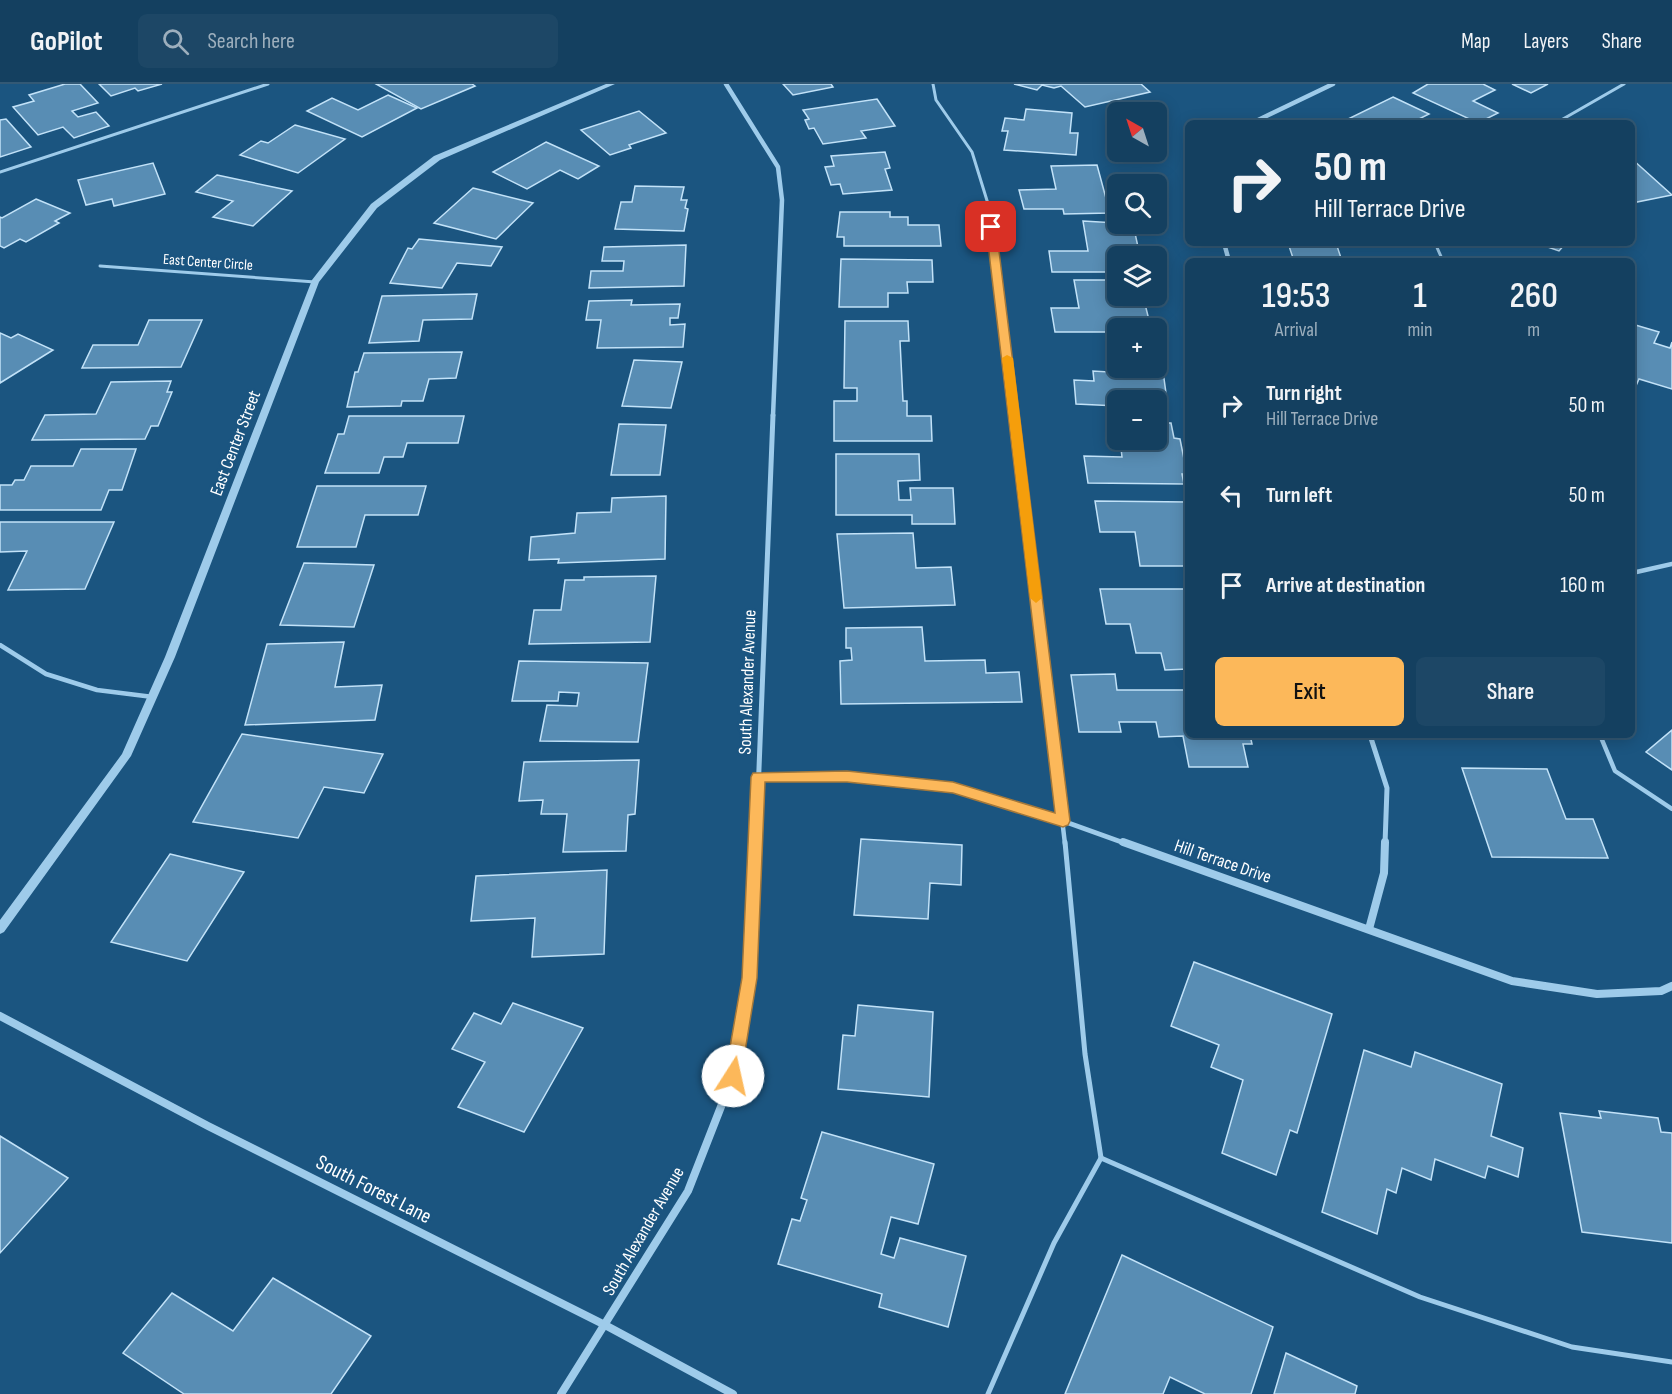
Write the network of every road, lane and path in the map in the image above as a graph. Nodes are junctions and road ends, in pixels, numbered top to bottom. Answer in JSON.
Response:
{"nodes":[{"id":1,"x":268,"y":84,"type":"edge"},
{"id":2,"x":612,"y":84,"type":"edge"},
{"id":3,"x":726,"y":84,"type":"edge"},
{"id":4,"x":933,"y":84,"type":"edge"},
{"id":5,"x":1333,"y":84,"type":"edge"},
{"id":6,"x":1624,"y":84,"type":"edge"},
{"id":7,"x":1258,"y":120,"type":"edge"},
{"id":8,"x":1561,"y":120,"type":"edge"},
{"id":9,"x":0,"y":172,"type":"edge"},
{"id":10,"x":100,"y":266,"type":"dead end"},
{"id":11,"x":315,"y":282,"type":"junction"},
{"id":12,"x":1672,"y":564,"type":"edge"},
{"id":13,"x":1635,"y":573,"type":"edge"},
{"id":14,"x":0,"y":645,"type":"edge"},
{"id":15,"x":153,"y":697,"type":"junction"},
{"id":16,"x":1371,"y":738,"type":"edge"},
{"id":17,"x":1601,"y":738,"type":"edge"},
{"id":18,"x":758,"y":777,"type":"junction"},
{"id":19,"x":1672,"y":809,"type":"edge"},
{"id":20,"x":1063,"y":821,"type":"junction"},
{"id":21,"x":0,"y":929,"type":"edge"},
{"id":22,"x":1369,"y":929,"type":"junction"},
{"id":23,"x":1672,"y":986,"type":"edge"},
{"id":24,"x":0,"y":1016,"type":"edge"},
{"id":25,"x":1101,"y":1158,"type":"junction"},
{"id":26,"x":605,"y":1325,"type":"junction"},
{"id":27,"x":1672,"y":1362,"type":"edge"},
{"id":28,"x":561,"y":1394,"type":"edge"},
{"id":29,"x":733,"y":1394,"type":"edge"},
{"id":30,"x":988,"y":1394,"type":"edge"}],
"edges":[{"from":1,"to":9,"type":"lane"},
{"from":2,"to":11,"type":"street","name":"East Center Street"},
{"from":3,"to":18,"type":"street","name":"South Alexander Avenue"},
{"from":4,"to":20,"type":"lane"},
{"from":5,"to":7,"type":"street"},
{"from":6,"to":8,"type":"lane"},
{"from":10,"to":11,"type":"lane","name":"East Center Circle"},
{"from":11,"to":15,"type":"street","name":"East Center Street"},
{"from":12,"to":13,"type":"lane"},
{"from":14,"to":15,"type":"lane"},
{"from":15,"to":21,"type":"street","name":"East Center Street"},
{"from":16,"to":22,"type":"street"},
{"from":17,"to":19,"type":"lane"},
{"from":18,"to":20,"type":"street","name":"Hill Terrace Drive"},
{"from":18,"to":26,"type":"street","name":"South Alexander Avenue"},
{"from":20,"to":22,"type":"street","name":"Hill Terrace Drive"},
{"from":20,"to":25,"type":"lane"},
{"from":22,"to":23,"type":"street","name":"Hill Terrace Drive"},
{"from":24,"to":26,"type":"street","name":"South Forest Lane"},
{"from":25,"to":27,"type":"lane"},
{"from":25,"to":30,"type":"lane"},
{"from":26,"to":28,"type":"street","name":"South Alexander Avenue"},
{"from":26,"to":29,"type":"street","name":"South Forest Lane"}]}
